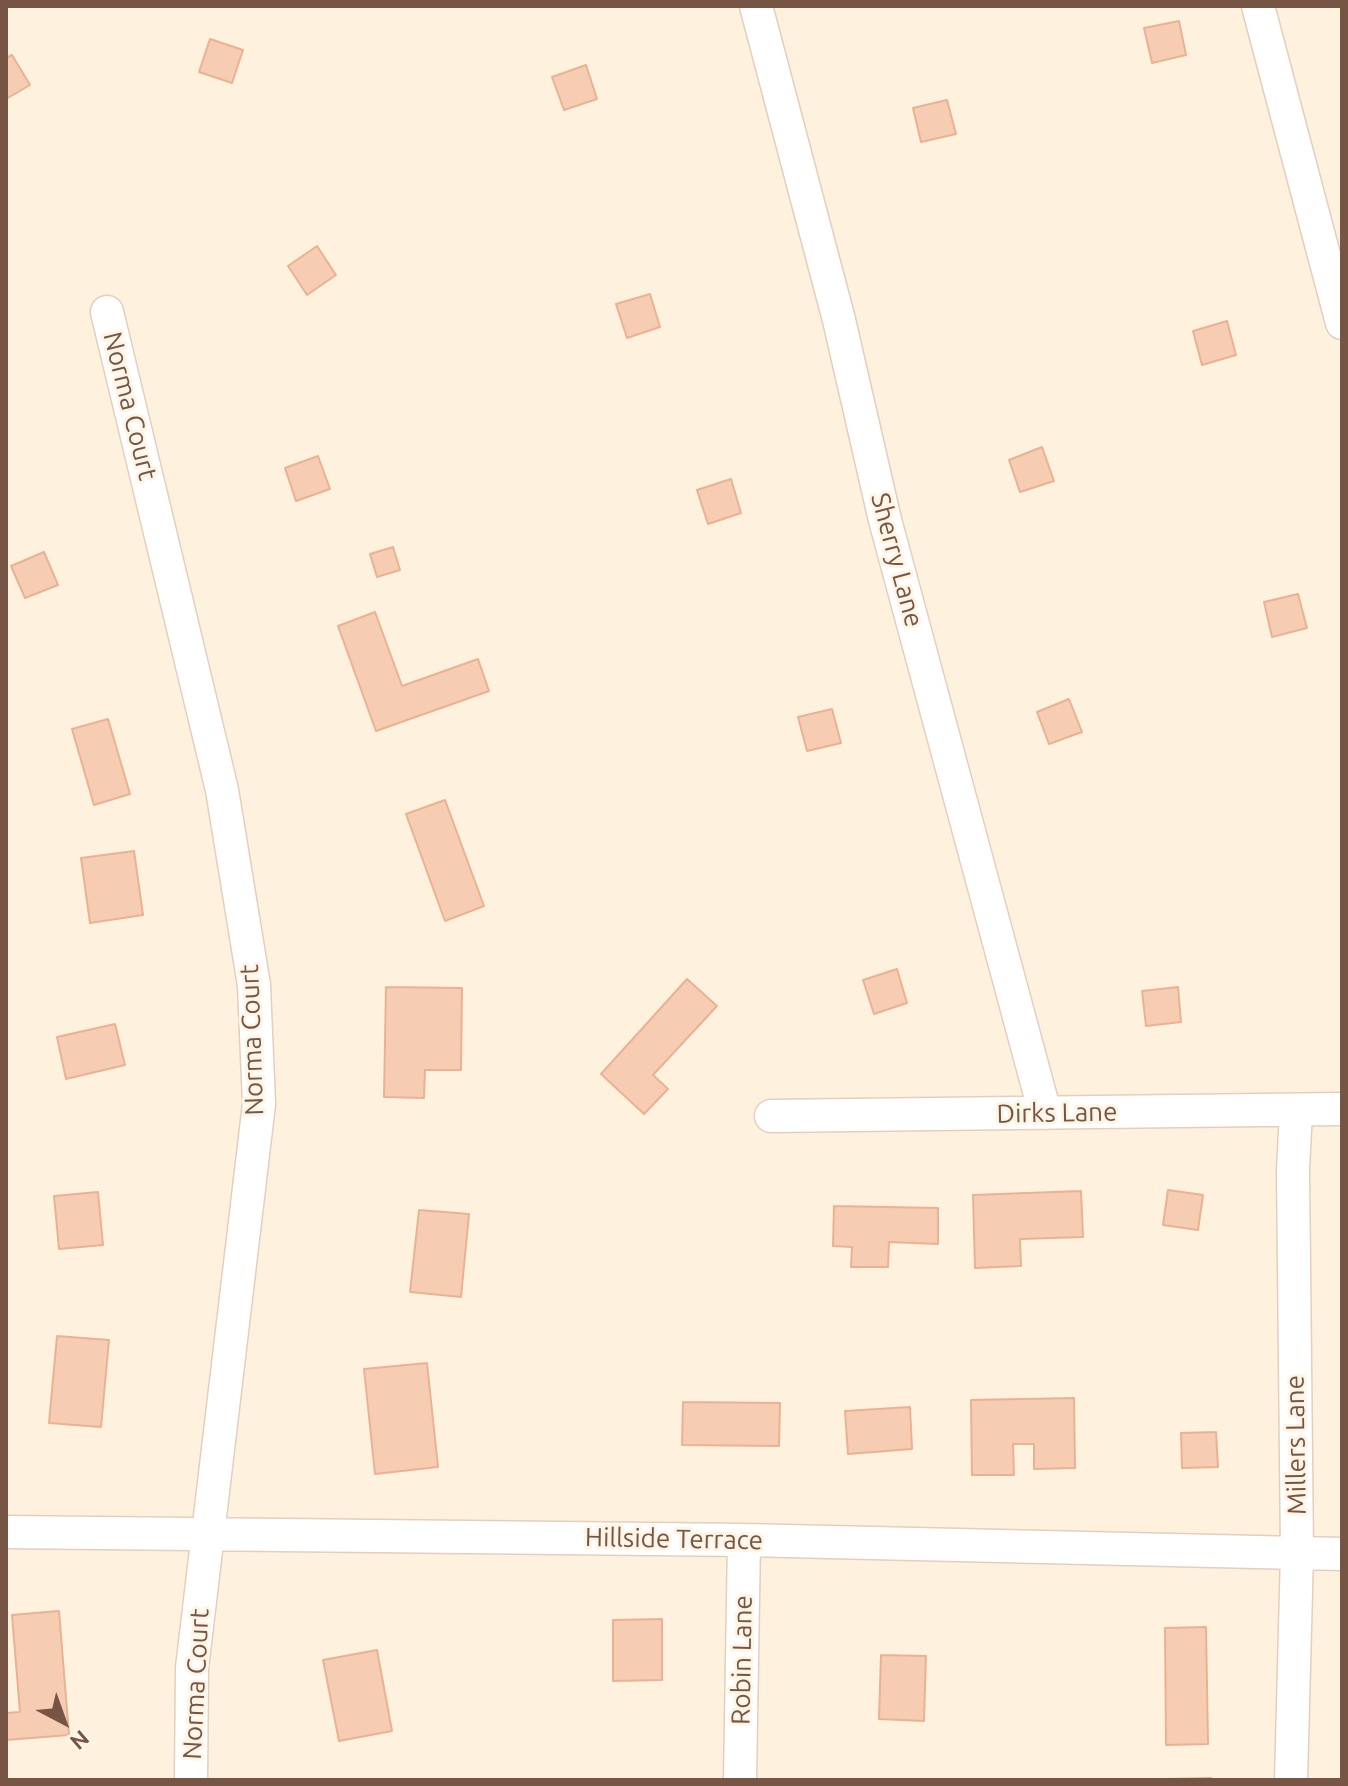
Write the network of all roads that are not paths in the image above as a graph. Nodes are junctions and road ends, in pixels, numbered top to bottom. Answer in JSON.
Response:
{"nodes":[{"id":1,"x":756,"y":6,"type":"edge"},
{"id":2,"x":1258,"y":6,"type":"edge"},
{"id":3,"x":107,"y":312,"type":"dead end"},
{"id":4,"x":1342,"y":323,"type":"edge"},
{"id":5,"x":1342,"y":1109,"type":"edge"},
{"id":6,"x":1296,"y":1110,"type":"junction"},
{"id":7,"x":1045,"y":1113,"type":"junction"},
{"id":8,"x":771,"y":1116,"type":"dead end"},
{"id":9,"x":6,"y":1532,"type":"edge"},
{"id":10,"x":207,"y":1533,"type":"junction"},
{"id":11,"x":744,"y":1540,"type":"junction"},
{"id":12,"x":1297,"y":1553,"type":"junction"},
{"id":13,"x":1342,"y":1554,"type":"edge"},
{"id":14,"x":191,"y":1780,"type":"edge"},
{"id":15,"x":740,"y":1780,"type":"edge"},
{"id":16,"x":1291,"y":1780,"type":"edge"}],
"edges":[{"from":1,"to":7,"type":"street","name":"Sherry Lane"},
{"from":2,"to":4,"type":"street"},
{"from":3,"to":10,"type":"street","name":"Norma Court"},
{"from":5,"to":6,"type":"street","name":"Dirks Lane"},
{"from":6,"to":7,"type":"street","name":"Dirks Lane"},
{"from":6,"to":12,"type":"street","name":"Millers Lane"},
{"from":7,"to":8,"type":"street","name":"Dirks Lane"},
{"from":9,"to":10,"type":"street","name":"Hillside Terrace"},
{"from":10,"to":11,"type":"street","name":"Hillside Terrace"},
{"from":10,"to":14,"type":"street","name":"Norma Court"},
{"from":11,"to":12,"type":"street","name":"Hillside Terrace"},
{"from":11,"to":15,"type":"street","name":"Robin Lane"},
{"from":12,"to":13,"type":"street","name":"Hillside Terrace"},
{"from":12,"to":16,"type":"street","name":"Millers Lane"}]}
